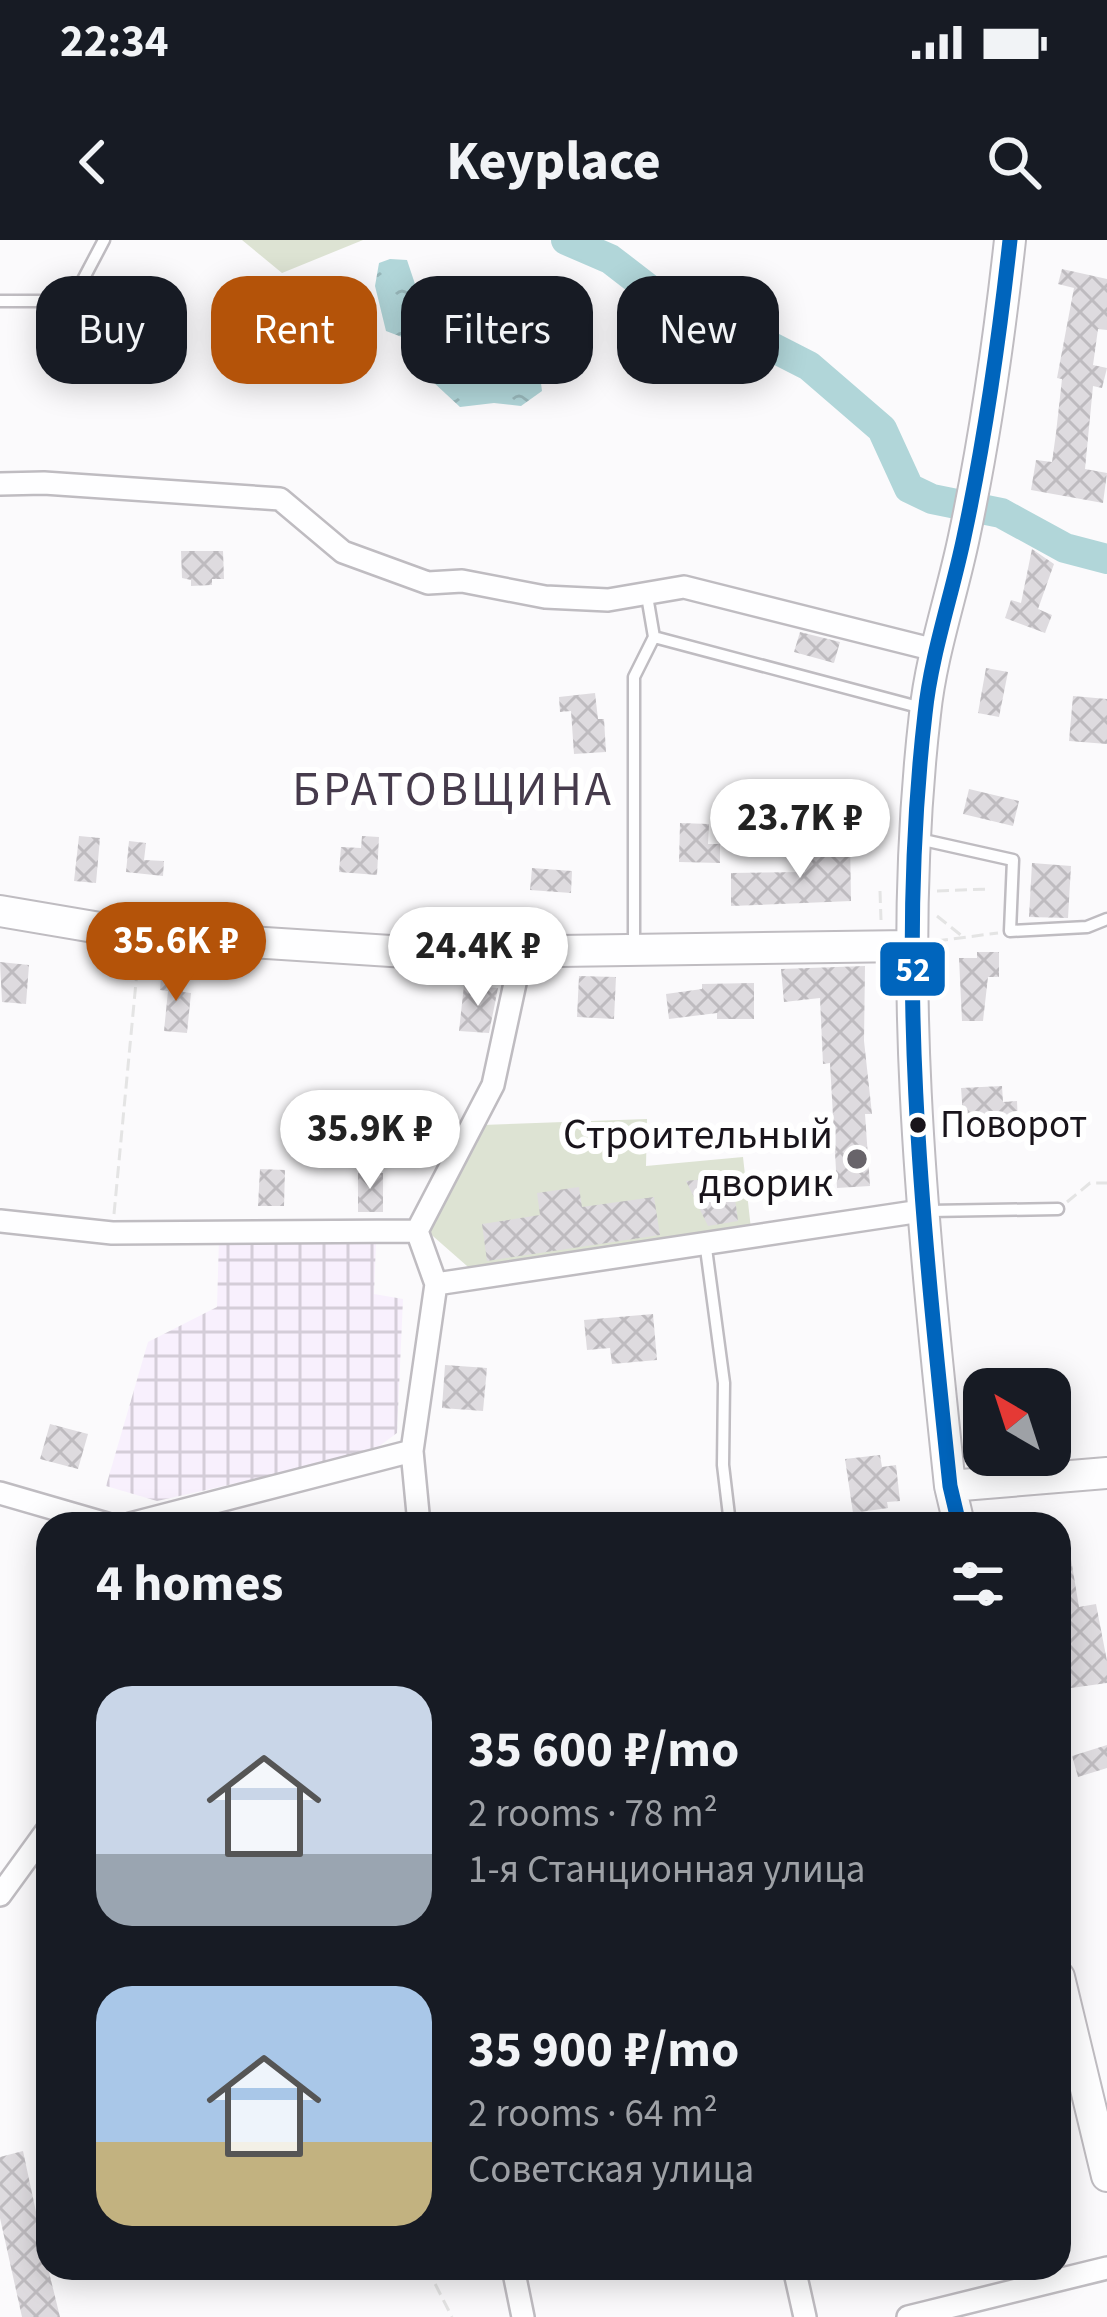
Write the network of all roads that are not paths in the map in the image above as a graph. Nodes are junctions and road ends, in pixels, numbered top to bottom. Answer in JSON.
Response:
{"nodes":[{"id":1,"x":104,"y":240,"type":"edge"},
{"id":2,"x":1010,"y":240,"type":"edge"},
{"id":3,"x":0,"y":301,"type":"edge"},
{"id":4,"x":0,"y":484,"type":"edge"},
{"id":5,"x":647,"y":596,"type":"junction"},
{"id":6,"x":654,"y":637,"type":"junction"},
{"id":7,"x":939,"y":651,"type":"junction"},
{"id":8,"x":925,"y":709,"type":"junction"},
{"id":9,"x":914,"y":838,"type":"junction"},
{"id":10,"x":0,"y":911,"type":"edge"},
{"id":11,"x":1107,"y":919,"type":"edge"},
{"id":12,"x":906,"y":944,"type":"junction"},
{"id":13,"x":634,"y":950,"type":"junction"},
{"id":14,"x":522,"y":951,"type":"junction"},
{"id":15,"x":1058,"y":1209,"type":"road end"},
{"id":16,"x":921,"y":1211,"type":"junction"},
{"id":17,"x":0,"y":1221,"type":"edge"},
{"id":18,"x":417,"y":1231,"type":"junction"},
{"id":19,"x":705,"y":1239,"type":"junction"},
{"id":20,"x":436,"y":1284,"type":"junction"},
{"id":21,"x":412,"y":1451,"type":"junction"},
{"id":22,"x":1107,"y":1473,"type":"edge"},
{"id":23,"x":950,"y":1486,"type":"junction"},
{"id":24,"x":0,"y":1492,"type":"edge"},
{"id":25,"x":67,"y":1512,"type":"edge"},
{"id":26,"x":176,"y":1512,"type":"edge"},
{"id":27,"x":418,"y":1512,"type":"edge"},
{"id":28,"x":729,"y":1512,"type":"edge"},
{"id":29,"x":956,"y":1512,"type":"edge"},
{"id":30,"x":36,"y":1846,"type":"edge"},
{"id":31,"x":0,"y":1895,"type":"edge"},
{"id":32,"x":1071,"y":2027,"type":"edge"},
{"id":33,"x":1107,"y":2176,"type":"edge"},
{"id":34,"x":1107,"y":2268,"type":"edge"},
{"id":35,"x":1071,"y":2277,"type":"edge"},
{"id":36,"x":515,"y":2280,"type":"edge"},
{"id":37,"x":797,"y":2280,"type":"edge"},
{"id":38,"x":1058,"y":2280,"type":"edge"},
{"id":39,"x":523,"y":2317,"type":"edge"},
{"id":40,"x":805,"y":2317,"type":"edge"},
{"id":41,"x":908,"y":2317,"type":"edge"}],
"edges":[{"from":1,"to":3,"type":"lane"},
{"from":2,"to":7,"type":"main road"},
{"from":4,"to":5,"type":"street"},
{"from":5,"to":6,"type":"lane"},
{"from":5,"to":7,"type":"street"},
{"from":6,"to":8,"type":"lane"},
{"from":6,"to":13,"type":"lane"},
{"from":7,"to":8,"type":"main road"},
{"from":8,"to":9,"type":"main road"},
{"from":9,"to":11,"type":"lane"},
{"from":9,"to":12,"type":"main road"},
{"from":10,"to":14,"type":"main road"},
{"from":12,"to":13,"type":"main road"},
{"from":12,"to":16,"type":"main road"},
{"from":13,"to":14,"type":"main road"},
{"from":14,"to":18,"type":"street"},
{"from":15,"to":16,"type":"lane"},
{"from":16,"to":19,"type":"street"},
{"from":16,"to":23,"type":"main road"},
{"from":17,"to":18,"type":"street"},
{"from":18,"to":20,"type":"street"},
{"from":19,"to":20,"type":"street"},
{"from":19,"to":28,"type":"lane"},
{"from":20,"to":21,"type":"street"},
{"from":21,"to":26,"type":"street"},
{"from":21,"to":27,"type":"street"},
{"from":22,"to":23,"type":"main road"},
{"from":23,"to":29,"type":"main road"},
{"from":24,"to":25,"type":"street"},
{"from":30,"to":31,"type":"street"},
{"from":32,"to":33,"type":"main road"},
{"from":34,"to":35,"type":"street"},
{"from":36,"to":39,"type":"street"},
{"from":37,"to":40,"type":"street"},
{"from":38,"to":41,"type":"street"}]}
